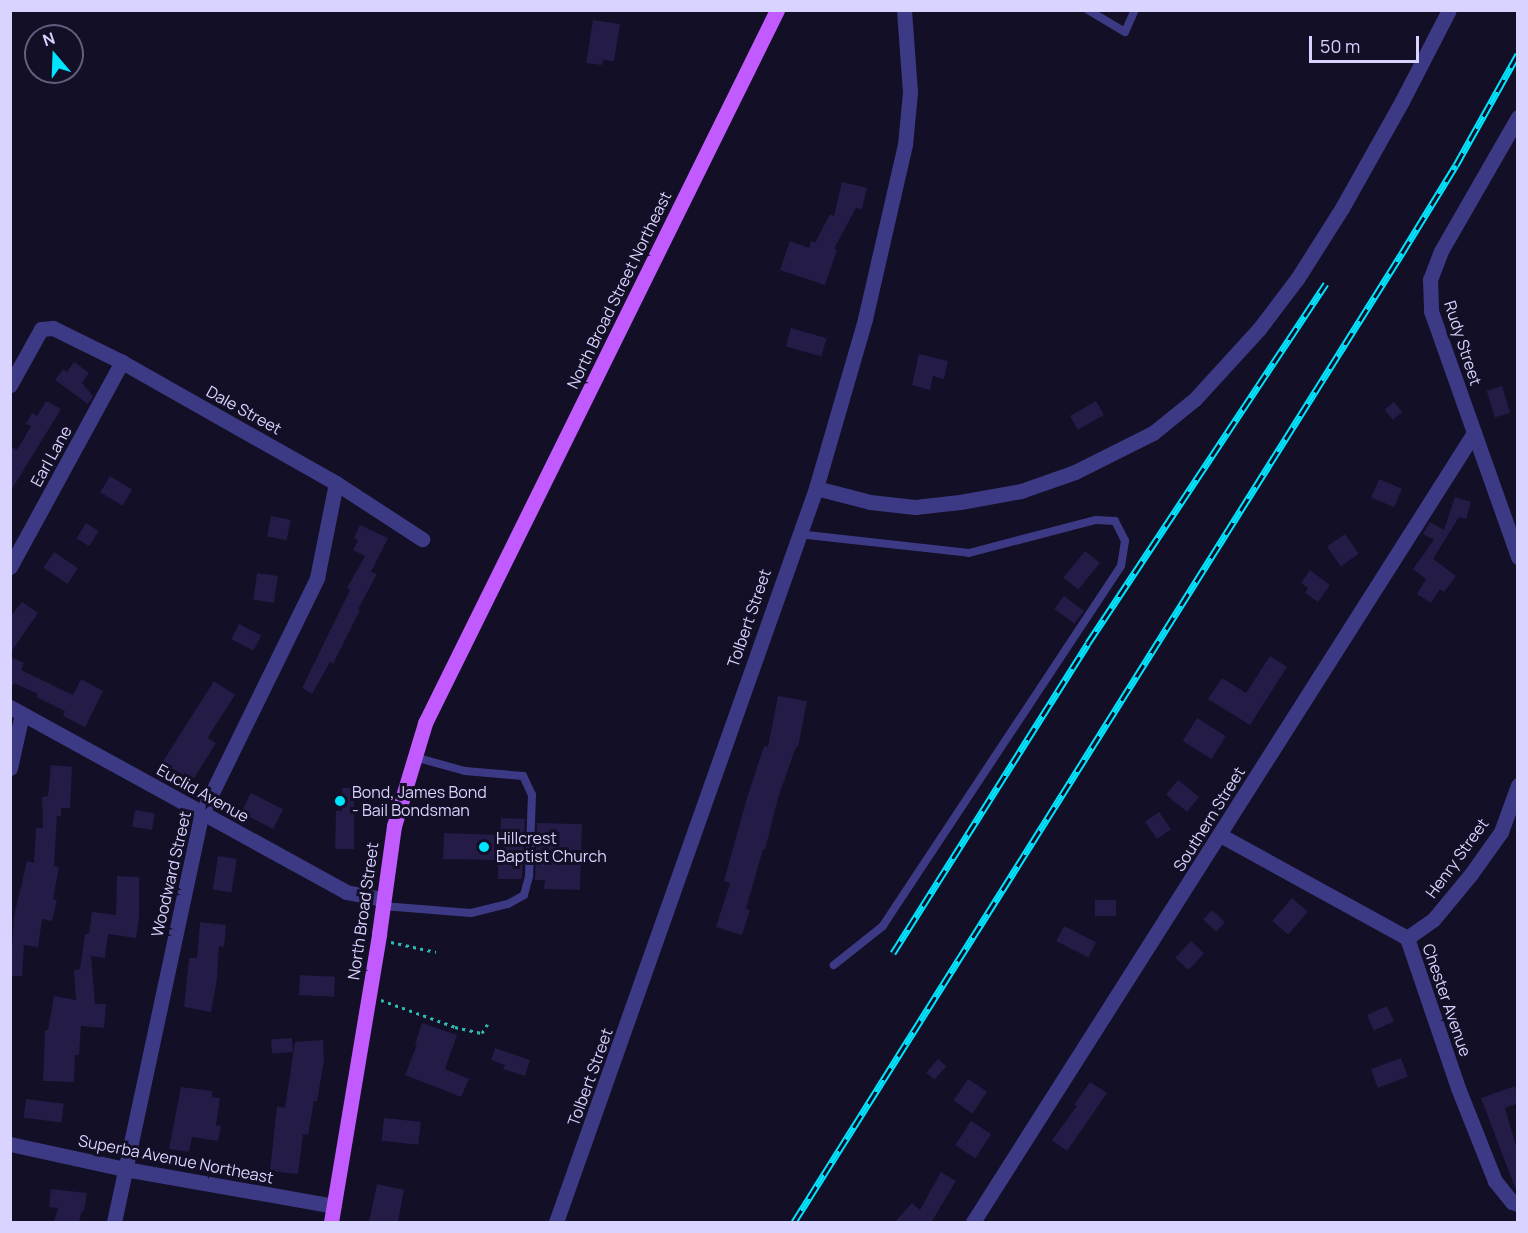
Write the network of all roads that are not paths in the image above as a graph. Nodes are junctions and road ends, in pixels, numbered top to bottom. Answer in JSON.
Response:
{"nodes":[{"id":1,"x":777,"y":10,"type":"edge"},
{"id":2,"x":904,"y":10,"type":"edge"},
{"id":3,"x":1088,"y":10,"type":"edge"},
{"id":4,"x":1135,"y":10,"type":"edge"},
{"id":5,"x":1449,"y":10,"type":"edge"},
{"id":6,"x":1518,"y":117,"type":"edge"},
{"id":7,"x":122,"y":362,"type":"junction"},
{"id":8,"x":10,"y":385,"type":"edge"},
{"id":9,"x":1474,"y":433,"type":"junction"},
{"id":10,"x":336,"y":483,"type":"junction"},
{"id":11,"x":816,"y":488,"type":"junction"},
{"id":12,"x":798,"y":534,"type":"junction"},
{"id":13,"x":422,"y":539,"type":"dead end"},
{"id":14,"x":1518,"y":557,"type":"edge"},
{"id":15,"x":10,"y":567,"type":"edge"},
{"id":16,"x":492,"y":585,"type":"joint"},
{"id":17,"x":16,"y":710,"type":"edge"},
{"id":18,"x":414,"y":757,"type":"junction"},
{"id":19,"x":10,"y":768,"type":"edge"},
{"id":20,"x":1518,"y":785,"type":"edge"},
{"id":21,"x":202,"y":813,"type":"junction"},
{"id":22,"x":1220,"y":835,"type":"junction"},
{"id":23,"x":383,"y":902,"type":"junction"},
{"id":24,"x":1407,"y":938,"type":"junction"},
{"id":25,"x":834,"y":965,"type":"dead end"},
{"id":26,"x":10,"y":1144,"type":"edge"},
{"id":27,"x":125,"y":1169,"type":"junction"},
{"id":28,"x":1515,"y":1203,"type":"edge"},
{"id":29,"x":334,"y":1206,"type":"junction"},
{"id":30,"x":114,"y":1222,"type":"edge"},
{"id":31,"x":331,"y":1222,"type":"edge"},
{"id":32,"x":556,"y":1222,"type":"edge"},
{"id":33,"x":972,"y":1222,"type":"edge"}],
"edges":[{"from":1,"to":16,"type":"main road","name":"North Broad Street Northeast"},
{"from":2,"to":11,"type":"street","name":"Tolbert Street"},
{"from":3,"to":4,"type":"lane"},
{"from":5,"to":11,"type":"street"},
{"from":6,"to":9,"type":"street","name":"Rudy Street"},
{"from":7,"to":8,"type":"street","name":"Dale Street"},
{"from":7,"to":10,"type":"street","name":"Dale Street"},
{"from":7,"to":15,"type":"street","name":"Earl Lane"},
{"from":9,"to":14,"type":"street","name":"Rudy Street"},
{"from":9,"to":22,"type":"street","name":"Southern Street"},
{"from":10,"to":13,"type":"street","name":"Dale Street"},
{"from":10,"to":21,"type":"street","name":"Woodward Street"},
{"from":11,"to":12,"type":"street","name":"Tolbert Street"},
{"from":12,"to":25,"type":"lane"},
{"from":12,"to":32,"type":"street","name":"Tolbert Street"},
{"from":16,"to":18,"type":"main road","name":"North Broad Street"},
{"from":17,"to":19,"type":"street"},
{"from":17,"to":21,"type":"street","name":"Euclid Avenue"},
{"from":18,"to":23,"type":"main road","name":"North Broad Street"},
{"from":18,"to":23,"type":"lane"},
{"from":20,"to":24,"type":"street","name":"Henry Street"},
{"from":21,"to":23,"type":"street","name":"Euclid Avenue"},
{"from":21,"to":27,"type":"street","name":"Woodward Street"},
{"from":22,"to":24,"type":"street","name":"Chester Avenue"},
{"from":22,"to":33,"type":"street","name":"Southern Street"},
{"from":23,"to":29,"type":"main road","name":"North Broad Street"},
{"from":24,"to":28,"type":"street","name":"Chester Avenue"},
{"from":26,"to":27,"type":"street","name":"Superba Avenue Northeast"},
{"from":27,"to":29,"type":"street","name":"Superba Avenue Northeast"},
{"from":27,"to":30,"type":"street","name":"Woodward Street"},
{"from":29,"to":31,"type":"main road","name":"North Broad Street"}]}
